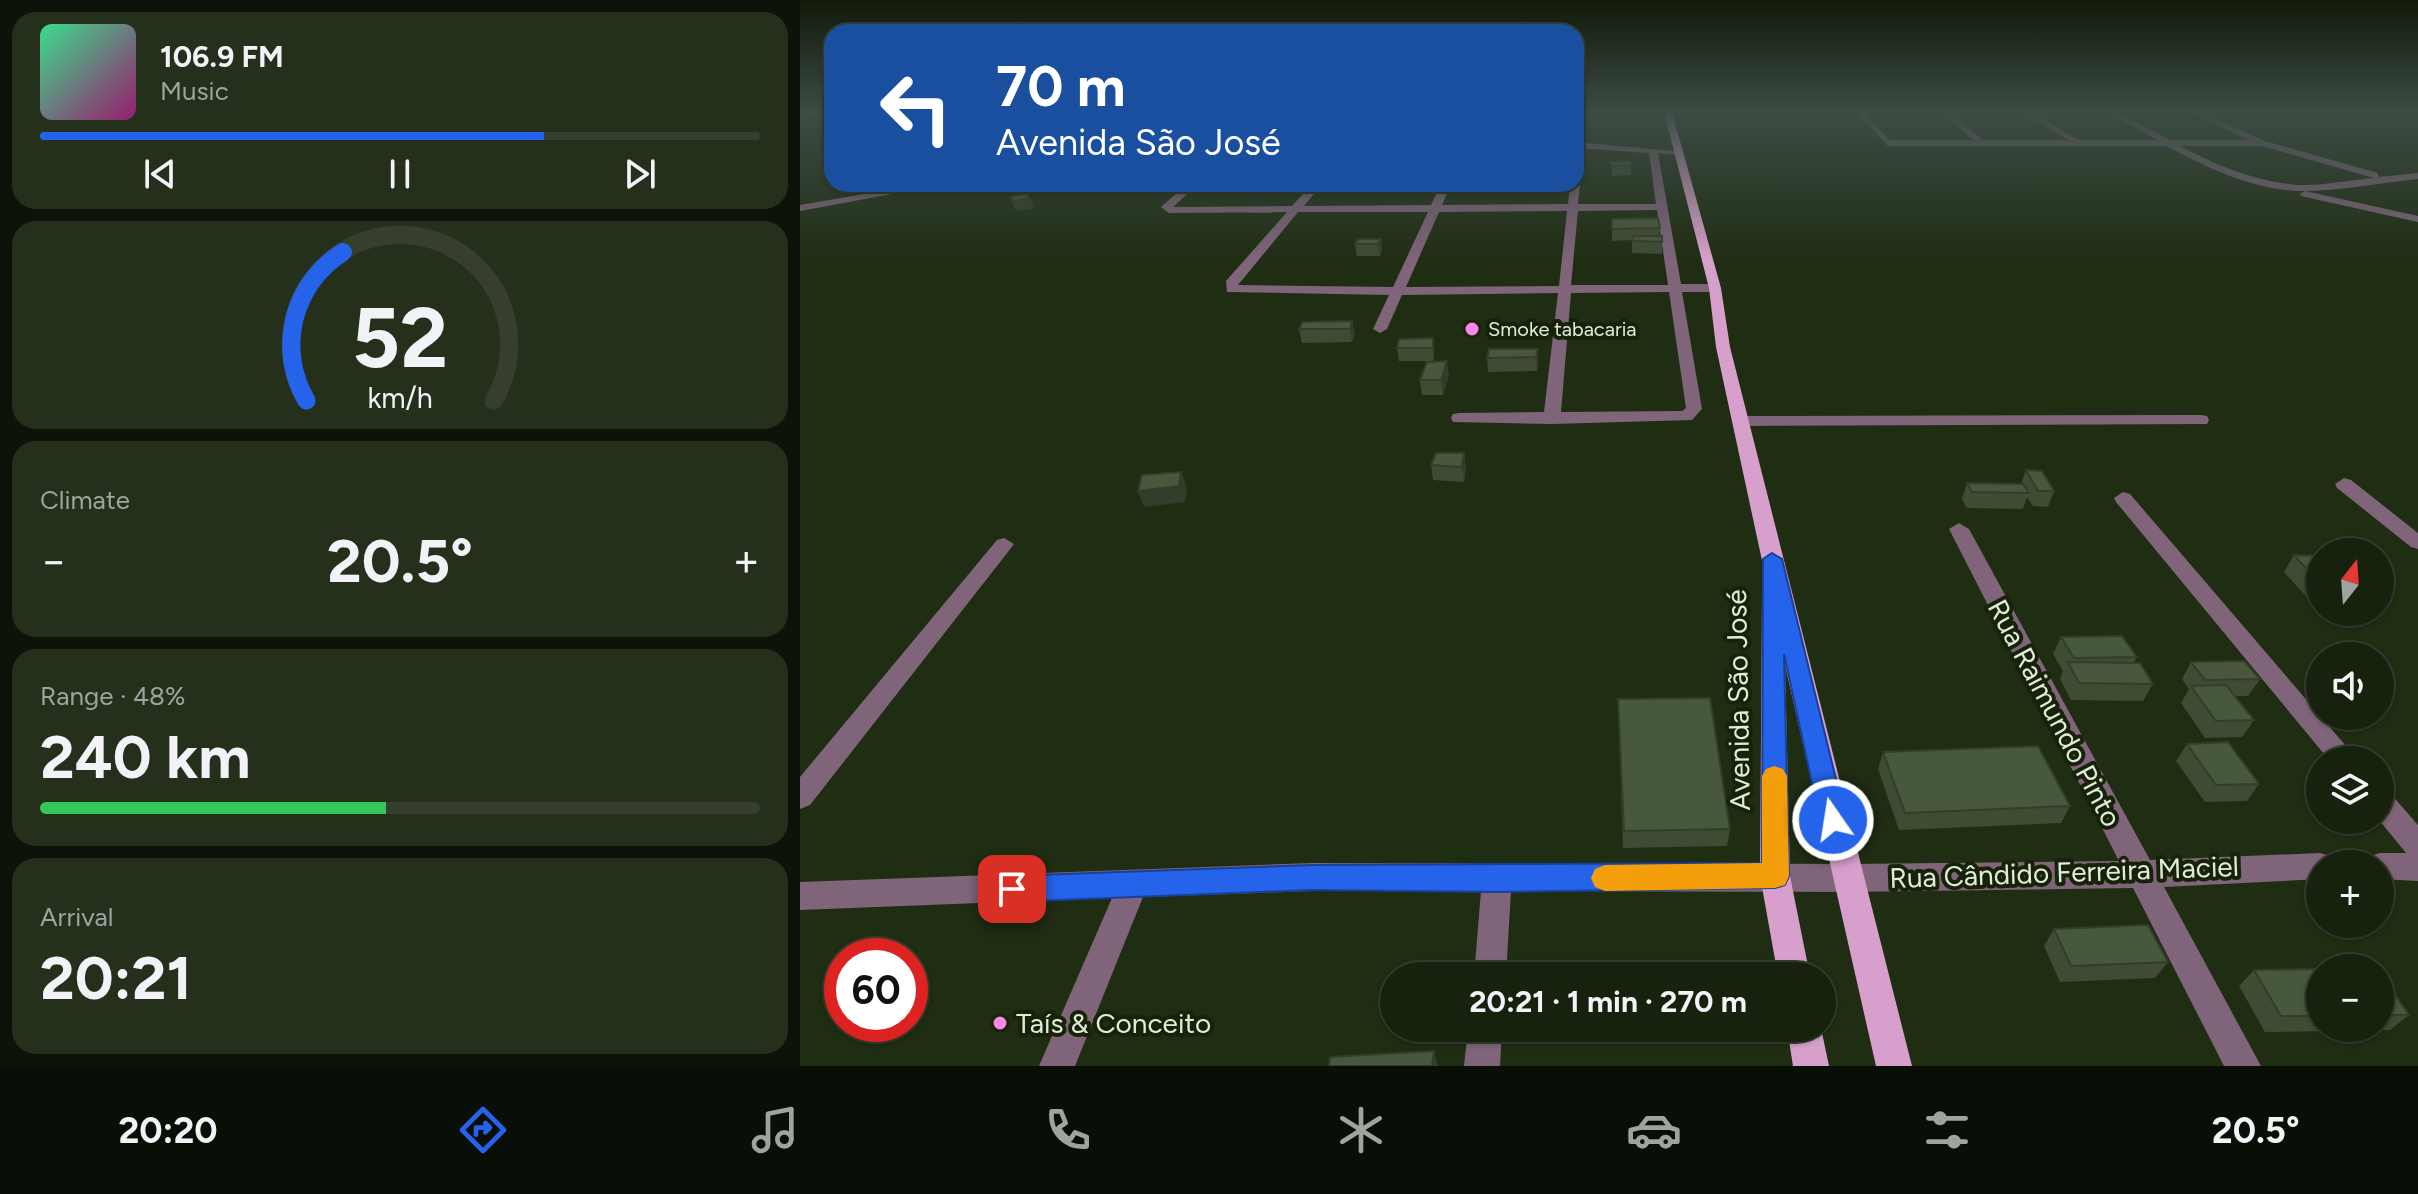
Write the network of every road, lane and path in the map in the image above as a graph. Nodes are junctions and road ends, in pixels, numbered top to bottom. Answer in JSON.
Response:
{"nodes":[{"id":1,"x":1655,"y":162,"type":"edge"},
{"id":2,"x":1682,"y":162,"type":"edge"},
{"id":3,"x":2203,"y":162,"type":"edge"},
{"id":4,"x":2328,"y":162,"type":"edge"},
{"id":5,"x":2418,"y":176,"type":"edge"},
{"id":6,"x":2389,"y":179,"type":"junction"},
{"id":7,"x":2418,"y":185,"type":"edge"},
{"id":8,"x":2299,"y":188,"type":"junction"},
{"id":9,"x":894,"y":192,"type":"edge"},
{"id":10,"x":1184,"y":192,"type":"edge"},
{"id":11,"x":1310,"y":192,"type":"edge"},
{"id":12,"x":1443,"y":192,"type":"edge"},
{"id":13,"x":1575,"y":192,"type":"edge"},
{"id":14,"x":1574,"y":207,"type":"junction"},
{"id":15,"x":1663,"y":207,"type":"junction"},
{"id":16,"x":800,"y":208,"type":"edge"},
{"id":17,"x":1436,"y":208,"type":"junction"},
{"id":18,"x":1296,"y":209,"type":"junction"},
{"id":19,"x":2418,"y":219,"type":"edge"},
{"id":20,"x":1677,"y":287,"type":"junction"},
{"id":21,"x":1715,"y":288,"type":"junction"},
{"id":22,"x":1565,"y":289,"type":"junction"},
{"id":23,"x":1398,"y":291,"type":"junction"},
{"id":24,"x":1380,"y":329,"type":"dead end"},
{"id":25,"x":1459,"y":418,"type":"dead end"},
{"id":26,"x":1552,"y":419,"type":"junction"},
{"id":27,"x":2201,"y":420,"type":"dead end"},
{"id":28,"x":1741,"y":421,"type":"junction"},
{"id":29,"x":2344,"y":484,"type":"dead end"},
{"id":30,"x":2123,"y":498,"type":"dead end"},
{"id":31,"x":1959,"y":529,"type":"dead end"},
{"id":32,"x":2418,"y":543,"type":"edge"},
{"id":33,"x":1004,"y":544,"type":"dead end"},
{"id":34,"x":1772,"y":559,"type":"junction"},
{"id":35,"x":2333,"y":746,"type":"edge"},
{"id":36,"x":800,"y":797,"type":"edge"},
{"id":37,"x":2394,"y":818,"type":"edge"},
{"id":38,"x":2418,"y":846,"type":"edge"},
{"id":39,"x":2394,"y":866,"type":"edge"},
{"id":40,"x":2306,"y":867,"type":"edge"},
{"id":41,"x":2418,"y":867,"type":"edge"},
{"id":42,"x":2139,"y":874,"type":"junction"},
{"id":43,"x":1775,"y":876,"type":"junction"},
{"id":44,"x":1847,"y":878,"type":"junction"},
{"id":45,"x":1497,"y":879,"type":"junction"},
{"id":46,"x":1133,"y":885,"type":"junction"},
{"id":47,"x":800,"y":896,"type":"edge"},
{"id":48,"x":1491,"y":962,"type":"edge"},
{"id":49,"x":1791,"y":962,"type":"edge"},
{"id":50,"x":1484,"y":1042,"type":"edge"},
{"id":51,"x":1807,"y":1042,"type":"edge"},
{"id":52,"x":1057,"y":1066,"type":"edge"},
{"id":53,"x":1482,"y":1066,"type":"edge"},
{"id":54,"x":1811,"y":1066,"type":"edge"},
{"id":55,"x":1894,"y":1066,"type":"edge"},
{"id":56,"x":2243,"y":1066,"type":"edge"}],
"edges":[{"from":1,"to":15,"type":"street"},
{"from":2,"to":21,"type":"main road"},
{"from":3,"to":8,"type":"street"},
{"from":4,"to":6,"type":"street"},
{"from":5,"to":6,"type":"street"},
{"from":6,"to":7,"type":"street"},
{"from":6,"to":8,"type":"street"},
{"from":8,"to":19,"type":"street"},
{"from":9,"to":16,"type":"street"},
{"from":10,"to":18,"type":"street"},
{"from":11,"to":18,"type":"street"},
{"from":12,"to":17,"type":"street"},
{"from":13,"to":14,"type":"street"},
{"from":14,"to":15,"type":"street"},
{"from":14,"to":17,"type":"street"},
{"from":14,"to":22,"type":"street"},
{"from":15,"to":20,"type":"street"},
{"from":17,"to":18,"type":"street"},
{"from":17,"to":23,"type":"street"},
{"from":18,"to":23,"type":"street"},
{"from":20,"to":21,"type":"street"},
{"from":20,"to":22,"type":"street"},
{"from":20,"to":26,"type":"street"},
{"from":21,"to":28,"type":"main road"},
{"from":22,"to":23,"type":"street"},
{"from":22,"to":26,"type":"street"},
{"from":23,"to":24,"type":"street"},
{"from":25,"to":26,"type":"street"},
{"from":27,"to":28,"type":"street"},
{"from":28,"to":34,"type":"main road"},
{"from":29,"to":32,"type":"street"},
{"from":30,"to":35,"type":"street"},
{"from":31,"to":42,"type":"street","name":"Rua Raimundo Pinto"},
{"from":33,"to":36,"type":"street"},
{"from":34,"to":43,"type":"main road","name":"Avenida São José"},
{"from":34,"to":44,"type":"main road","name":"Avenida São José"},
{"from":37,"to":38,"type":"street"},
{"from":39,"to":41,"type":"street"},
{"from":40,"to":42,"type":"street","name":"Rua Cândido Ferreira Maciel"},
{"from":42,"to":44,"type":"street","name":"Rua Cândido Ferreira Maciel"},
{"from":42,"to":56,"type":"street","name":"Rua Raimundo Pinto"},
{"from":43,"to":44,"type":"street","name":"Rua Cândido Ferreira Maciel"},
{"from":43,"to":45,"type":"street","name":"Rua Cândido Ferreira Maciel"},
{"from":43,"to":49,"type":"main road","name":"Avenida São José"},
{"from":44,"to":55,"type":"main road","name":"Avenida São José"},
{"from":45,"to":46,"type":"street","name":"Rua Cândido Ferreira Maciel"},
{"from":45,"to":48,"type":"street"},
{"from":46,"to":47,"type":"street","name":"Rua Cândido Ferreira Maciel"},
{"from":46,"to":52,"type":"street"},
{"from":50,"to":53,"type":"street"},
{"from":51,"to":54,"type":"main road"}]}
